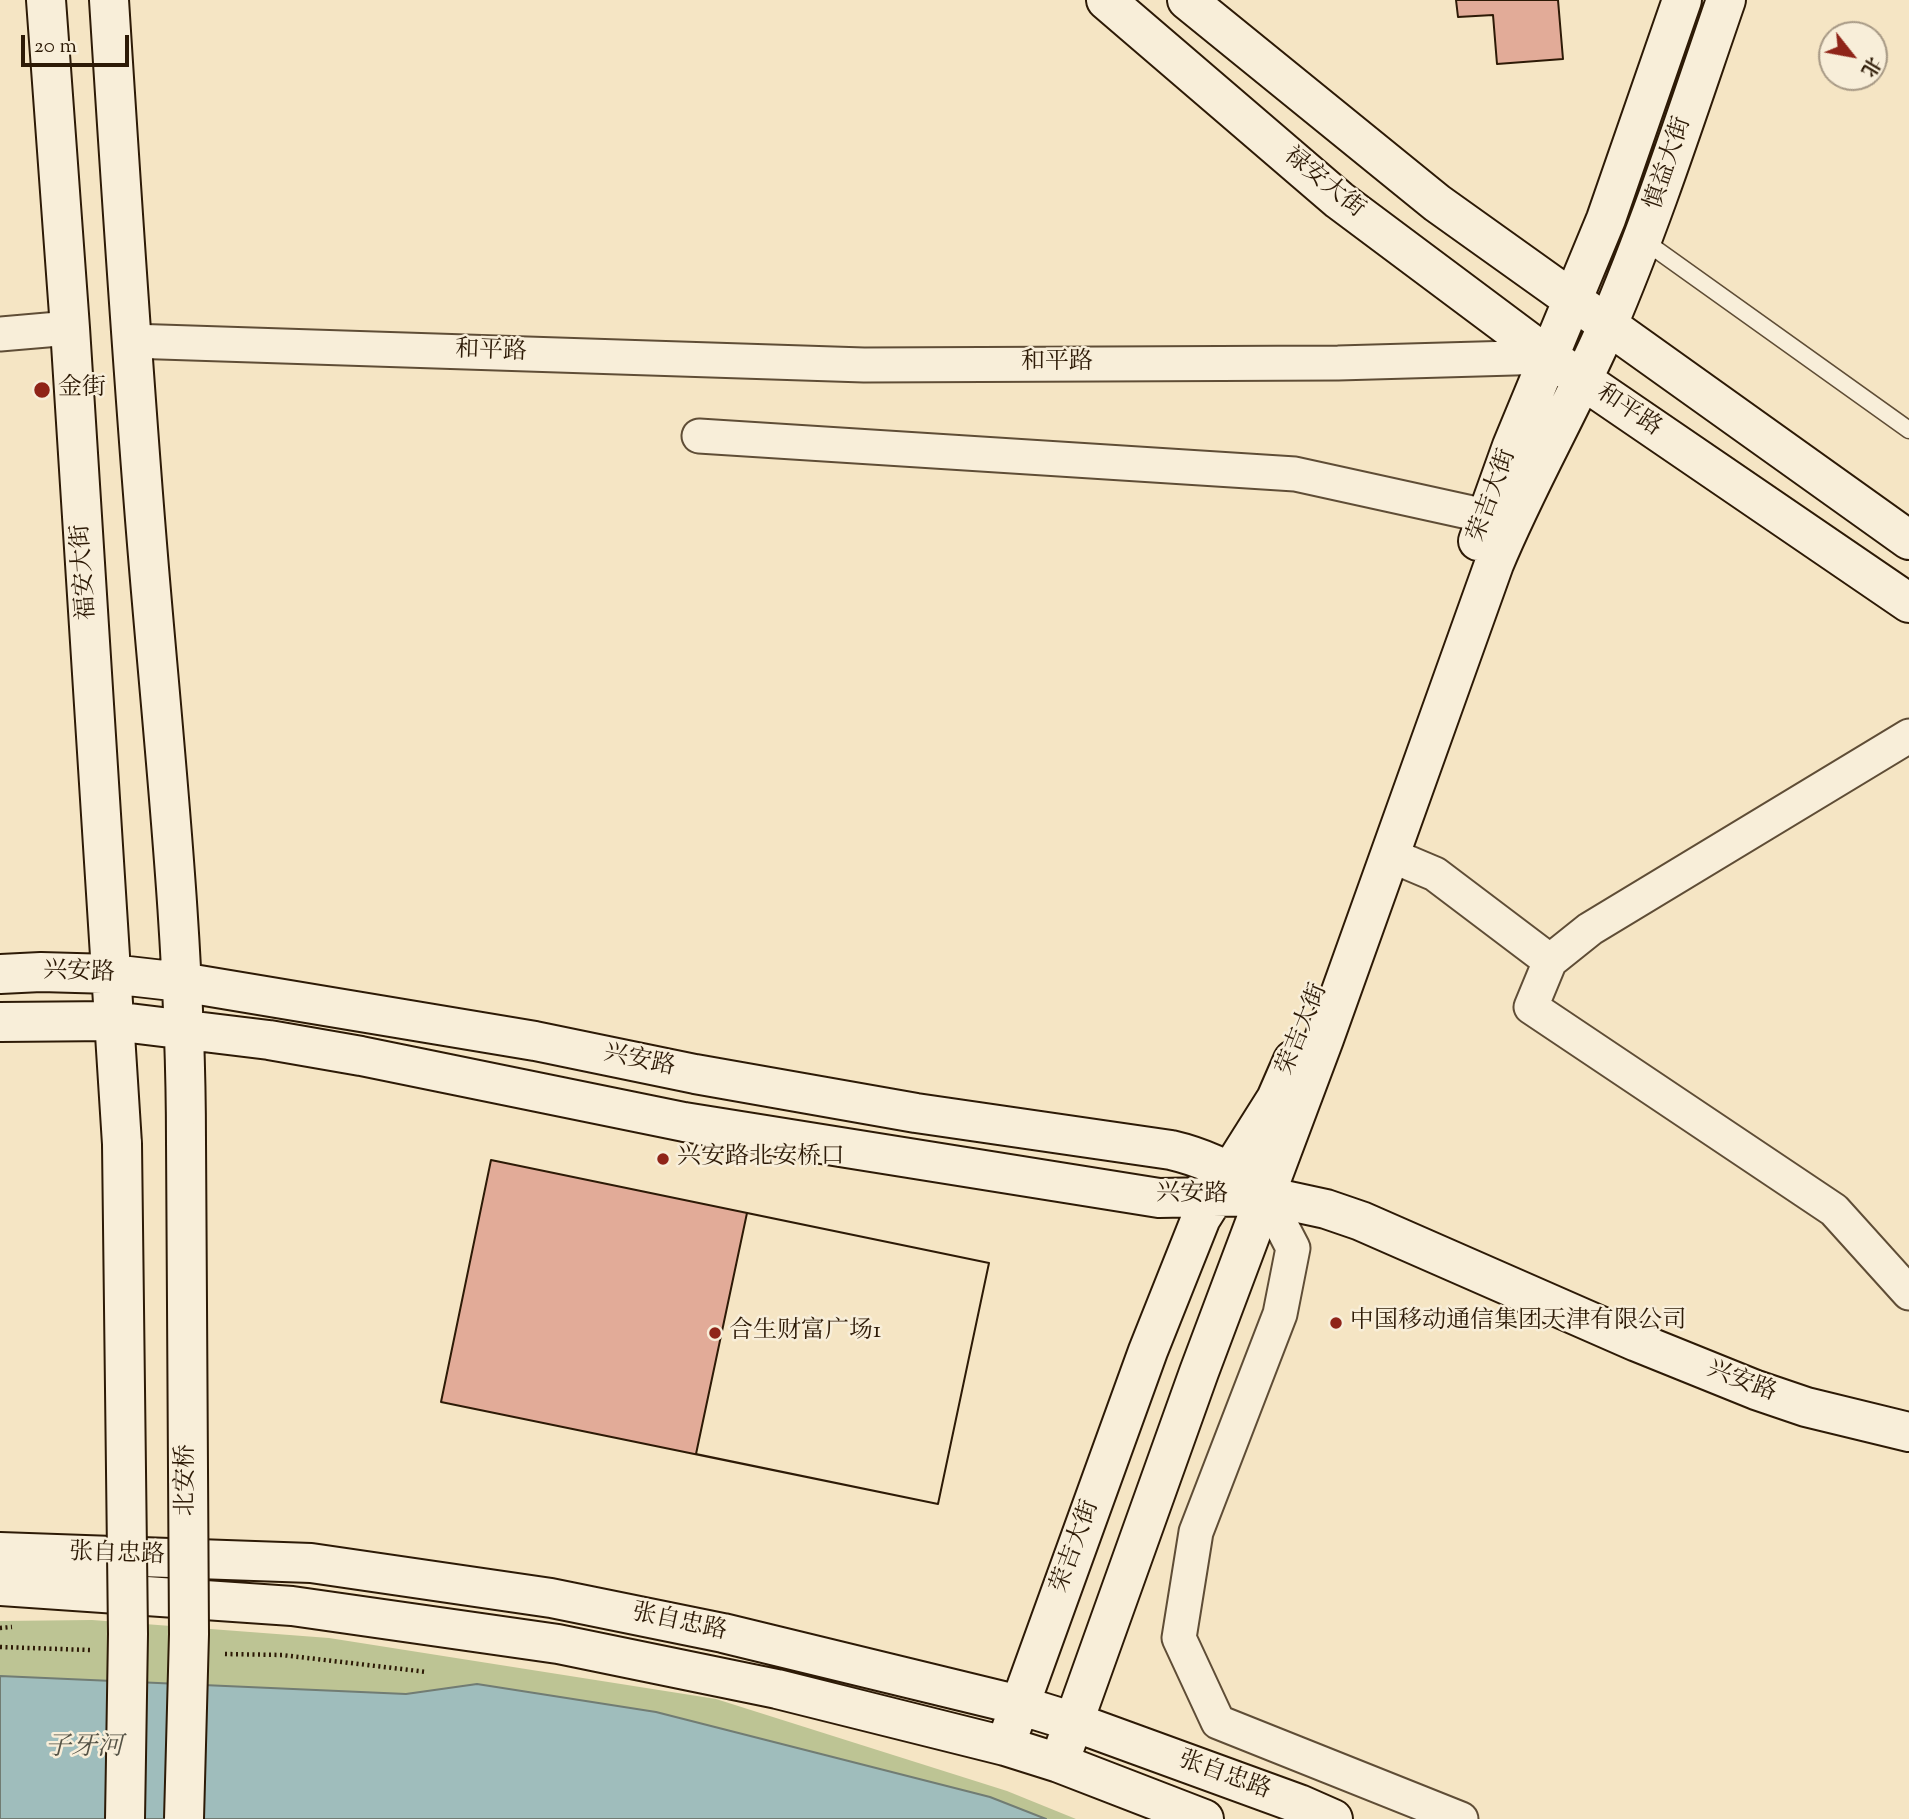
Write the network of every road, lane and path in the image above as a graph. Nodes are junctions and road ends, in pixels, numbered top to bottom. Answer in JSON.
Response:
{"nodes":[{"id":1,"x":46,"y":0,"type":"edge"},
{"id":2,"x":109,"y":0,"type":"edge"},
{"id":3,"x":1106,"y":0,"type":"edge"},
{"id":4,"x":1187,"y":0,"type":"edge"},
{"id":5,"x":1682,"y":0,"type":"edge"},
{"id":6,"x":1726,"y":0,"type":"edge"},
{"id":7,"x":1643,"y":240,"type":"junction"},
{"id":8,"x":1572,"y":300,"type":"junction"},
{"id":9,"x":1607,"y":326,"type":"junction"},
{"id":10,"x":70,"y":328,"type":"junction"},
{"id":11,"x":0,"y":334,"type":"edge"},
{"id":12,"x":130,"y":341,"type":"junction"},
{"id":13,"x":1549,"y":357,"type":"junction"},
{"id":14,"x":1583,"y":382,"type":"junction"},
{"id":15,"x":1909,"y":430,"type":"edge"},
{"id":16,"x":699,"y":436,"type":"dead end"},
{"id":17,"x":1486,"y":516,"type":"junction"},
{"id":18,"x":1909,"y":540,"type":"edge"},
{"id":19,"x":1909,"y":603,"type":"edge"},
{"id":20,"x":1909,"y":736,"type":"edge"},
{"id":21,"x":1390,"y":855,"type":"junction"},
{"id":22,"x":1550,"y":961,"type":"junction"},
{"id":23,"x":0,"y":974,"type":"edge"},
{"id":24,"x":111,"y":974,"type":"junction"},
{"id":25,"x":181,"y":982,"type":"junction"},
{"id":26,"x":113,"y":1021,"type":"junction"},
{"id":27,"x":0,"y":1022,"type":"edge"},
{"id":28,"x":184,"y":1029,"type":"junction"},
{"id":29,"x":1222,"y":1184,"type":"junction"},
{"id":30,"x":1266,"y":1196,"type":"junction"},
{"id":31,"x":1909,"y":1293,"type":"edge"},
{"id":32,"x":1909,"y":1432,"type":"edge"},
{"id":33,"x":0,"y":1552,"type":"edge"},
{"id":34,"x":0,"y":1586,"type":"edge"},
{"id":35,"x":1019,"y":1705,"type":"junction"},
{"id":36,"x":1074,"y":1722,"type":"junction"},
{"id":37,"x":1005,"y":1746,"type":"junction"},
{"id":38,"x":1059,"y":1763,"type":"junction"},
{"id":39,"x":125,"y":1819,"type":"edge"},
{"id":40,"x":184,"y":1819,"type":"edge"},
{"id":41,"x":1204,"y":1819,"type":"edge"},
{"id":42,"x":1333,"y":1819,"type":"edge"},
{"id":43,"x":1461,"y":1819,"type":"edge"}],
"edges":[{"from":1,"to":10,"type":"street","name":"福安大街"},
{"from":2,"to":12,"type":"street"},
{"from":3,"to":13,"type":"street","name":"禄安大街"},
{"from":4,"to":8,"type":"street"},
{"from":5,"to":8,"type":"street","name":"慎益大街"},
{"from":6,"to":7,"type":"street","name":"慎益大街"},
{"from":7,"to":9,"type":"street","name":"慎益大街"},
{"from":7,"to":15,"type":"lane"},
{"from":8,"to":9,"type":"street"},
{"from":8,"to":13,"type":"street","name":"荣吉大街"},
{"from":9,"to":14,"type":"street","name":"荣吉大街"},
{"from":9,"to":18,"type":"street"},
{"from":10,"to":11,"type":"street"},
{"from":10,"to":24,"type":"street","name":"福安大街"},
{"from":12,"to":13,"type":"street","name":"和平路"},
{"from":12,"to":25,"type":"street"},
{"from":13,"to":14,"type":"street","name":"和平路"},
{"from":13,"to":17,"type":"street","name":"荣吉大街"},
{"from":14,"to":19,"type":"street","name":"和平路"},
{"from":14,"to":21,"type":"street","name":"荣吉大街"},
{"from":16,"to":17,"type":"street"},
{"from":17,"to":29,"type":"street","name":"荣吉大街"},
{"from":20,"to":22,"type":"street"},
{"from":21,"to":22,"type":"street"},
{"from":21,"to":30,"type":"street","name":"荣吉大街"},
{"from":22,"to":31,"type":"street"},
{"from":23,"to":24,"type":"street","name":"兴安路"},
{"from":24,"to":25,"type":"street","name":"兴安路"},
{"from":24,"to":26,"type":"street","name":"福安大街"},
{"from":25,"to":28,"type":"street"},
{"from":25,"to":29,"type":"street","name":"兴安路"},
{"from":26,"to":27,"type":"street","name":"兴安路"},
{"from":26,"to":28,"type":"street","name":"兴安路"},
{"from":26,"to":39,"type":"street","name":"福安大街","bridge":true},
{"from":28,"to":29,"type":"street","name":"兴安路"},
{"from":28,"to":40,"type":"street","name":"北安桥","bridge":true},
{"from":29,"to":30,"type":"street","name":"兴安路"},
{"from":29,"to":35,"type":"street","name":"荣吉大街"},
{"from":30,"to":32,"type":"street","name":"兴安路"},
{"from":30,"to":36,"type":"street","name":"荣吉大街"},
{"from":30,"to":43,"type":"street","name":"张自忠路"},
{"from":33,"to":35,"type":"street","name":"张自忠路"},
{"from":34,"to":37,"type":"street","name":"张自忠路"},
{"from":35,"to":36,"type":"street","name":"张自忠路"},
{"from":35,"to":37,"type":"street","name":"荣吉大街"},
{"from":36,"to":38,"type":"street","name":"荣吉大街"},
{"from":36,"to":42,"type":"street","name":"张自忠路"},
{"from":37,"to":38,"type":"street","name":"张自忠路"},
{"from":38,"to":41,"type":"street","name":"张自忠路"}]}
